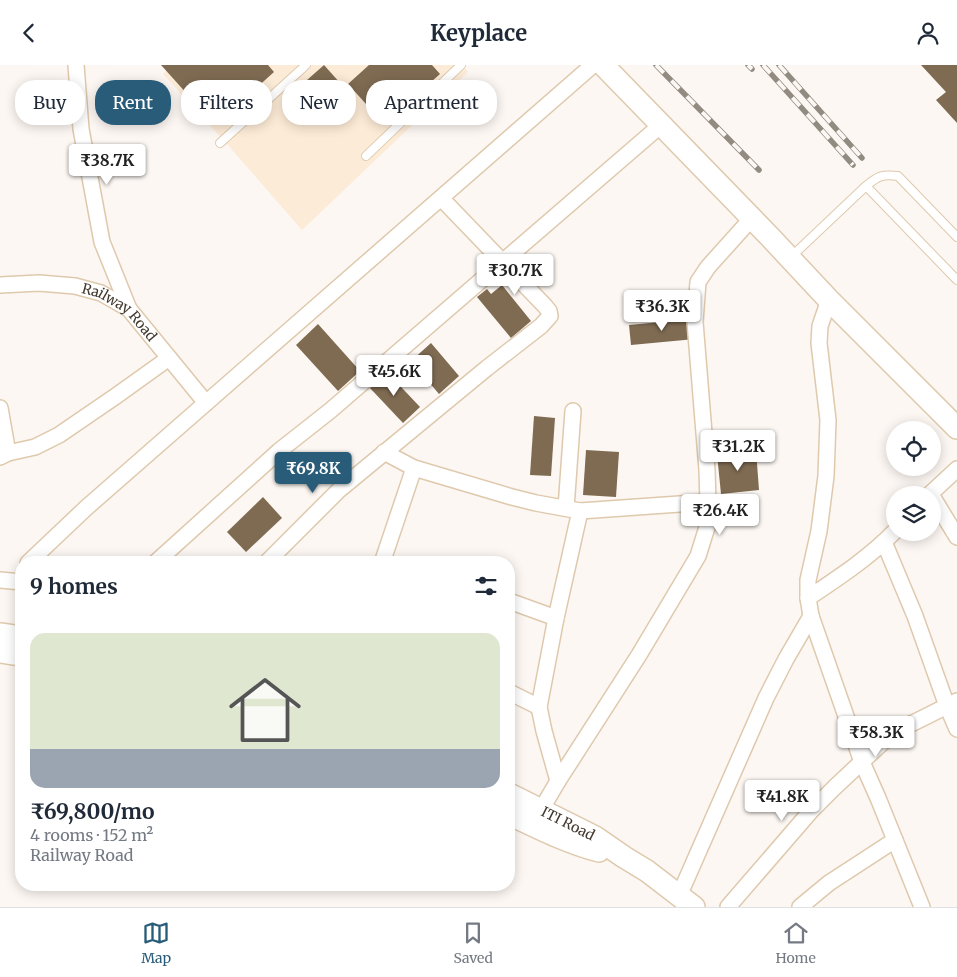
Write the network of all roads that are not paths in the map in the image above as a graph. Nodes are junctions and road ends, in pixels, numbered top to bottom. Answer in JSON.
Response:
{"nodes":[{"id":1,"x":76,"y":65,"type":"edge"},
{"id":2,"x":306,"y":65,"type":"edge"},
{"id":3,"x":461,"y":65,"type":"edge"},
{"id":4,"x":593,"y":65,"type":"edge"},
{"id":5,"x":603,"y":65,"type":"edge"},
{"id":6,"x":661,"y":125,"type":"junction"},
{"id":7,"x":220,"y":143,"type":"dead end"},
{"id":8,"x":366,"y":156,"type":"dead end"},
{"id":9,"x":866,"y":186,"type":"junction"},
{"id":10,"x":441,"y":198,"type":"junction"},
{"id":11,"x":752,"y":218,"type":"junction"},
{"id":12,"x":957,"y":237,"type":"edge"},
{"id":13,"x":790,"y":258,"type":"junction"},
{"id":14,"x":502,"y":262,"type":"junction"},
{"id":15,"x":957,"y":280,"type":"edge"},
{"id":16,"x":0,"y":285,"type":"edge"},
{"id":17,"x":829,"y":300,"type":"junction"},
{"id":18,"x":130,"y":309,"type":"junction"},
{"id":19,"x":169,"y":358,"type":"junction"},
{"id":20,"x":206,"y":403,"type":"junction"},
{"id":21,"x":0,"y":408,"type":"edge"},
{"id":22,"x":573,"y":411,"type":"dead end"},
{"id":23,"x":957,"y":428,"type":"edge"},
{"id":24,"x":384,"y":452,"type":"junction"},
{"id":25,"x":4,"y":455,"type":"edge"},
{"id":26,"x":414,"y":468,"type":"junction"},
{"id":27,"x":957,"y":469,"type":"edge"},
{"id":28,"x":940,"y":486,"type":"edge"},
{"id":29,"x":708,"y":502,"type":"junction"},
{"id":30,"x":573,"y":509,"type":"junction"},
{"id":31,"x":941,"y":511,"type":"edge"},
{"id":32,"x":957,"y":537,"type":"edge"},
{"id":33,"x":886,"y":539,"type":"edge"},
{"id":34,"x":892,"y":541,"type":"edge"},
{"id":35,"x":35,"y":556,"type":"edge"},
{"id":36,"x":163,"y":556,"type":"edge"},
{"id":37,"x":273,"y":556,"type":"edge"},
{"id":38,"x":384,"y":556,"type":"edge"},
{"id":39,"x":808,"y":599,"type":"junction"},
{"id":40,"x":515,"y":603,"type":"edge"},
{"id":41,"x":811,"y":616,"type":"junction"},
{"id":42,"x":556,"y":618,"type":"junction"},
{"id":43,"x":0,"y":635,"type":"edge"},
{"id":44,"x":15,"y":636,"type":"edge"},
{"id":45,"x":0,"y":653,"type":"edge"},
{"id":46,"x":15,"y":654,"type":"edge"},
{"id":47,"x":515,"y":695,"type":"edge"},
{"id":48,"x":952,"y":703,"type":"edge"},
{"id":49,"x":539,"y":707,"type":"junction"},
{"id":50,"x":957,"y":729,"type":"edge"},
{"id":51,"x":862,"y":762,"type":"junction"},
{"id":52,"x":558,"y":781,"type":"junction"},
{"id":53,"x":515,"y":797,"type":"edge"},
{"id":54,"x":541,"y":810,"type":"junction"},
{"id":55,"x":515,"y":817,"type":"edge"},
{"id":56,"x":895,"y":840,"type":"junction"},
{"id":57,"x":624,"y":857,"type":"junction"},
{"id":58,"x":686,"y":901,"type":"edge"},
{"id":59,"x":728,"y":907,"type":"edge"},
{"id":60,"x":800,"y":907,"type":"edge"},
{"id":61,"x":922,"y":907,"type":"edge"}],
"edges":[{"from":1,"to":18,"type":"street"},
{"from":2,"to":7,"type":"lane"},
{"from":3,"to":8,"type":"lane"},
{"from":4,"to":10,"type":"street"},
{"from":5,"to":6,"type":"street"},
{"from":6,"to":11,"type":"street"},
{"from":6,"to":14,"type":"street"},
{"from":9,"to":12,"type":"lane"},
{"from":9,"to":13,"type":"lane"},
{"from":9,"to":15,"type":"lane"},
{"from":10,"to":14,"type":"street"},
{"from":10,"to":20,"type":"street"},
{"from":11,"to":13,"type":"street"},
{"from":11,"to":29,"type":"street"},
{"from":13,"to":17,"type":"street"},
{"from":14,"to":24,"type":"street"},
{"from":14,"to":36,"type":"street"},
{"from":16,"to":18,"type":"street","name":"Railway Road"},
{"from":17,"to":23,"type":"street"},
{"from":17,"to":39,"type":"street"},
{"from":18,"to":19,"type":"street","name":"Railway Road"},
{"from":19,"to":20,"type":"street","name":"Railway Road"},
{"from":19,"to":25,"type":"street"},
{"from":20,"to":35,"type":"street"},
{"from":21,"to":25,"type":"street"},
{"from":22,"to":30,"type":"street"},
{"from":24,"to":26,"type":"street"},
{"from":24,"to":37,"type":"street"},
{"from":26,"to":30,"type":"street"},
{"from":26,"to":38,"type":"street"},
{"from":27,"to":28,"type":"street"},
{"from":29,"to":30,"type":"street"},
{"from":29,"to":52,"type":"street"},
{"from":30,"to":42,"type":"street"},
{"from":31,"to":32,"type":"street"},
{"from":33,"to":39,"type":"street"},
{"from":34,"to":48,"type":"street"},
{"from":39,"to":41,"type":"street"},
{"from":40,"to":42,"type":"street"},
{"from":41,"to":51,"type":"street"},
{"from":41,"to":58,"type":"street"},
{"from":42,"to":49,"type":"street"},
{"from":43,"to":44,"type":"street"},
{"from":45,"to":46,"type":"street"},
{"from":47,"to":49,"type":"street"},
{"from":48,"to":50,"type":"street"},
{"from":48,"to":51,"type":"street"},
{"from":49,"to":52,"type":"street"},
{"from":51,"to":56,"type":"street"},
{"from":51,"to":59,"type":"street"},
{"from":52,"to":54,"type":"street"},
{"from":53,"to":54,"type":"street","name":"ITI Road"},
{"from":54,"to":57,"type":"street","name":"ITI Road"},
{"from":55,"to":57,"type":"street","name":"ITI Road"},
{"from":56,"to":60,"type":"street"},
{"from":56,"to":61,"type":"street"},
{"from":57,"to":58,"type":"street","name":"ITI Road"}]}
